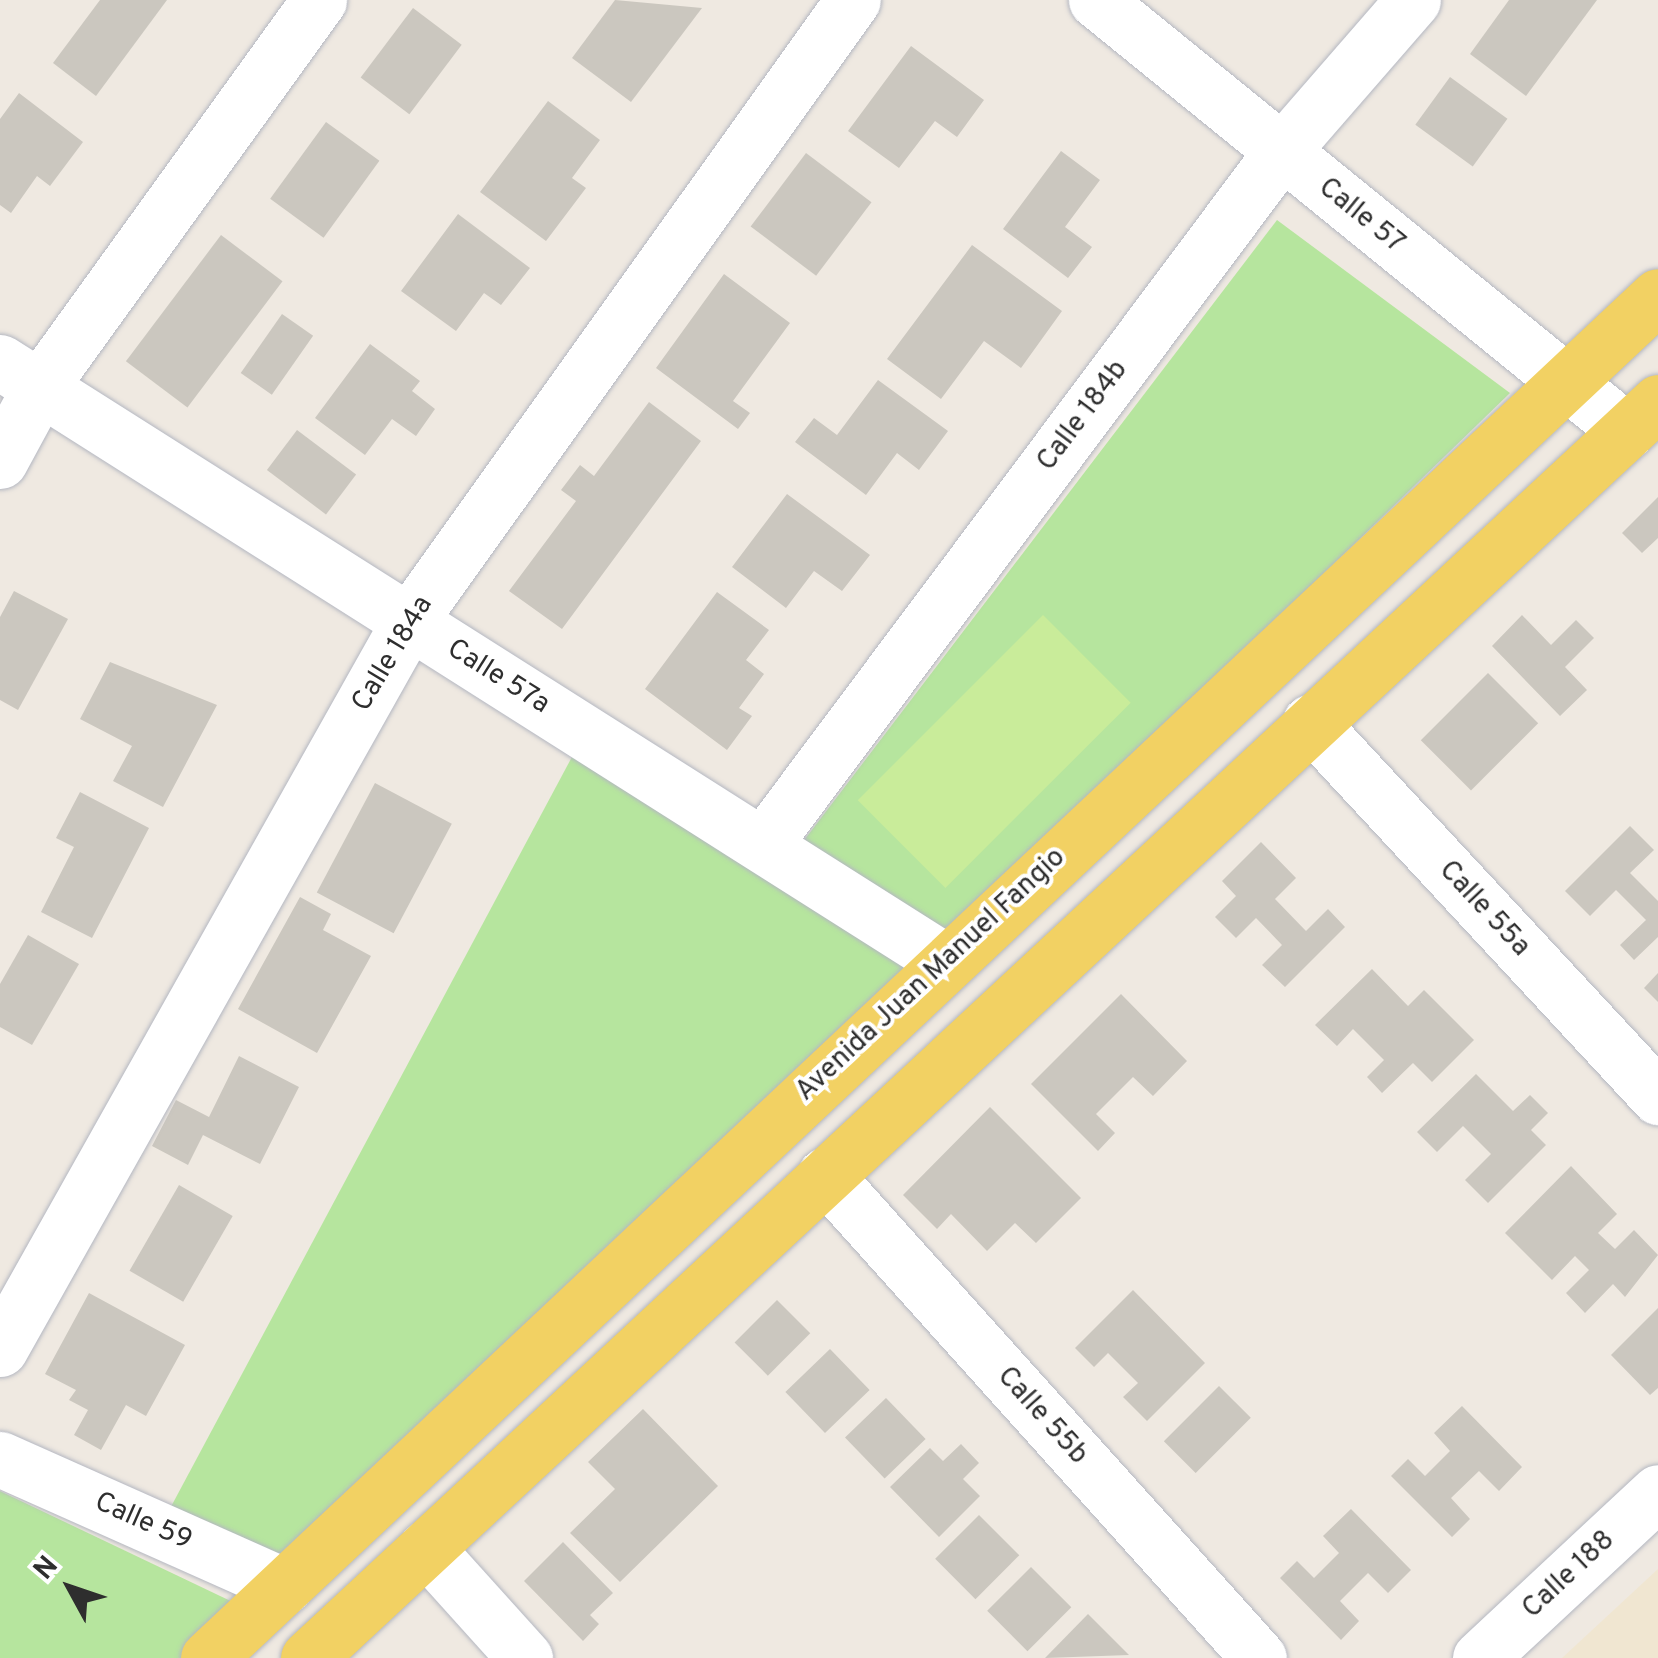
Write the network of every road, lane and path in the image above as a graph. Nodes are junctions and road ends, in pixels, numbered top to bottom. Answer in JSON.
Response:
{"nodes":[{"id":1,"x":319,"y":0,"type":"edge"},
{"id":2,"x":853,"y":0,"type":"edge"},
{"id":3,"x":1096,"y":0,"type":"edge"},
{"id":4,"x":1413,"y":0,"type":"edge"},
{"id":5,"x":1281,"y":152,"type":"junction"},
{"id":6,"x":1658,"y":296,"type":"edge"},
{"id":7,"x":20,"y":374,"type":"edge"},
{"id":8,"x":1566,"y":383,"type":"junction"},
{"id":9,"x":1642,"y":417,"type":"edge"},
{"id":10,"x":0,"y":460,"type":"edge"},
{"id":11,"x":408,"y":621,"type":"junction"},
{"id":12,"x":1310,"y":722,"type":"junction"},
{"id":13,"x":765,"y":842,"type":"junction"},
{"id":14,"x":945,"y":961,"type":"junction"},
{"id":15,"x":1658,"y":1096,"type":"edge"},
{"id":16,"x":825,"y":1175,"type":"junction"},
{"id":17,"x":0,"y":1350,"type":"edge"},
{"id":18,"x":0,"y":1459,"type":"edge"},
{"id":19,"x":1658,"y":1492,"type":"edge"},
{"id":20,"x":426,"y":1548,"type":"junction"},
{"id":21,"x":285,"y":1586,"type":"junction"},
{"id":22,"x":208,"y":1658,"type":"edge"},
{"id":23,"x":308,"y":1658,"type":"edge"},
{"id":24,"x":526,"y":1658,"type":"edge"},
{"id":25,"x":1259,"y":1658,"type":"edge"},
{"id":26,"x":1480,"y":1658,"type":"edge"}],
"edges":[{"from":1,"to":7,"type":"street"},
{"from":2,"to":11,"type":"street","name":"Calle 184a"},
{"from":3,"to":5,"type":"street","name":"Calle 57"},
{"from":4,"to":5,"type":"street","name":"Calle 184b"},
{"from":5,"to":8,"type":"street","name":"Calle 57"},
{"from":5,"to":13,"type":"street","name":"Calle 184b"},
{"from":6,"to":8,"type":"main road","name":"Avenida Juan Manuel Fangio"},
{"from":7,"to":10,"type":"street"},
{"from":7,"to":11,"type":"street","name":"Calle 57a"},
{"from":8,"to":9,"type":"street","name":"Calle 57"},
{"from":8,"to":14,"type":"main road","name":"Avenida Juan Manuel Fangio"},
{"from":9,"to":12,"type":"main road"},
{"from":11,"to":13,"type":"street","name":"Calle 57a"},
{"from":11,"to":17,"type":"street","name":"Calle 184a"},
{"from":12,"to":15,"type":"street","name":"Calle 55a"},
{"from":12,"to":16,"type":"main road"},
{"from":13,"to":14,"type":"street","name":"Calle 57a"},
{"from":14,"to":21,"type":"main road","name":"Avenida Juan Manuel Fangio"},
{"from":16,"to":20,"type":"main road"},
{"from":16,"to":25,"type":"street","name":"Calle 55b"},
{"from":18,"to":21,"type":"street","name":"Calle 59"},
{"from":19,"to":26,"type":"street","name":"Calle 188"},
{"from":20,"to":23,"type":"main road"},
{"from":20,"to":24,"type":"street"},
{"from":21,"to":22,"type":"main road","name":"Avenida Juan Manuel Fangio"}]}
